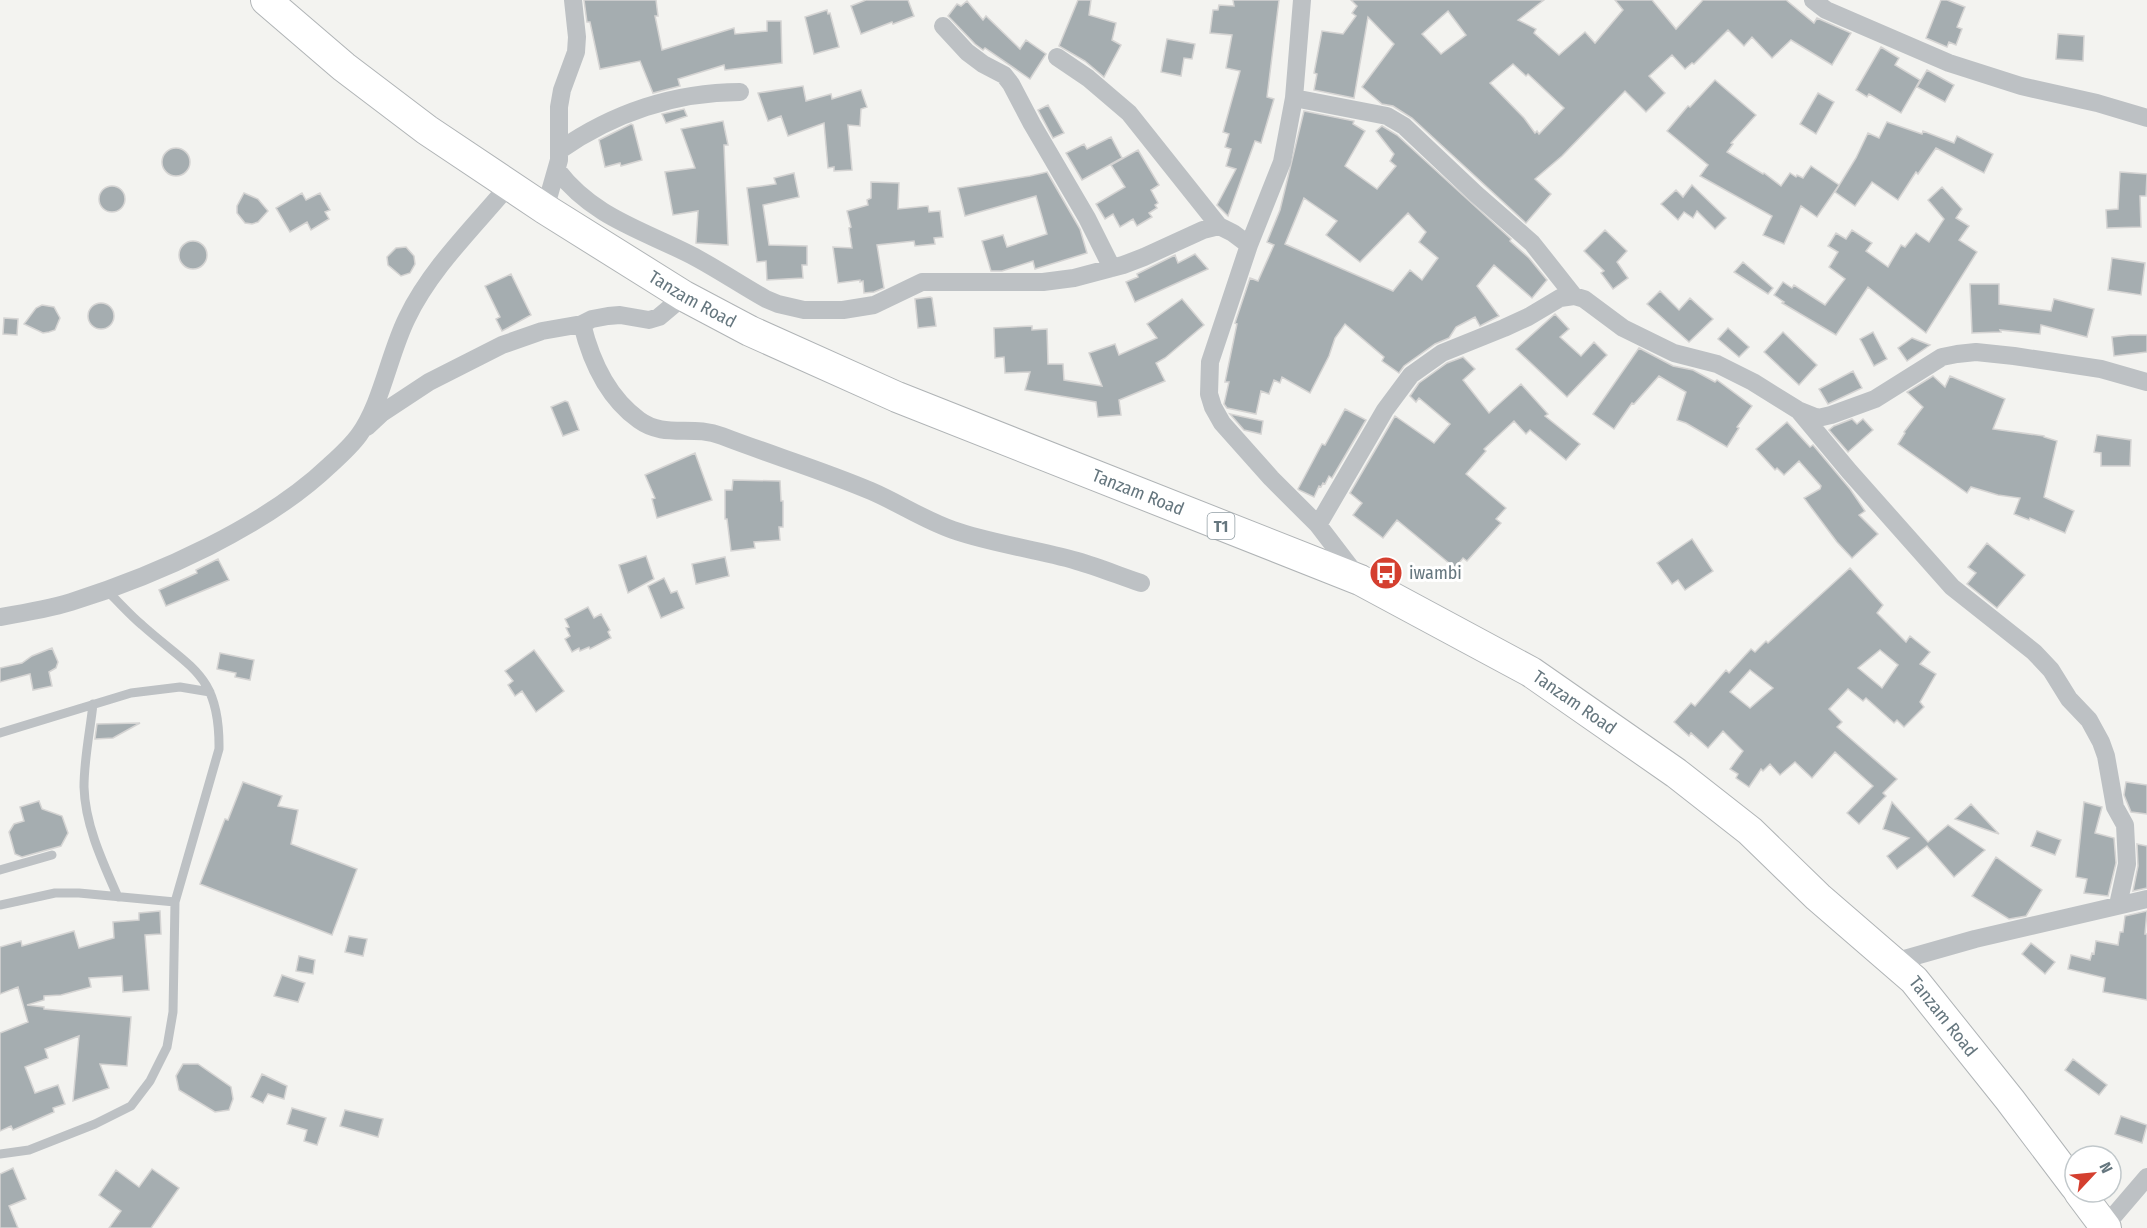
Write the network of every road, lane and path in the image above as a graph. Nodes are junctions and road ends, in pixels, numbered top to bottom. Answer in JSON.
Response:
{"nodes":[{"id":1,"x":266,"y":0,"type":"edge"},
{"id":2,"x":573,"y":0,"type":"edge"},
{"id":3,"x":1302,"y":0,"type":"edge"},
{"id":4,"x":1824,"y":3,"type":"edge"},
{"id":5,"x":943,"y":26,"type":"dead end"},
{"id":6,"x":1057,"y":57,"type":"dead end"},
{"id":7,"x":740,"y":92,"type":"dead end"},
{"id":8,"x":1294,"y":98,"type":"junction"},
{"id":9,"x":2147,"y":118,"type":"edge"},
{"id":10,"x":560,"y":150,"type":"junction"},
{"id":11,"x":557,"y":170,"type":"junction"},
{"id":12,"x":509,"y":185,"type":"junction"},
{"id":13,"x":545,"y":209,"type":"junction"},
{"id":14,"x":1219,"y":226,"type":"junction"},
{"id":15,"x":1248,"y":245,"type":"junction"},
{"id":16,"x":1112,"y":268,"type":"junction"},
{"id":17,"x":684,"y":296,"type":"junction"},
{"id":18,"x":1574,"y":296,"type":"junction"},
{"id":19,"x":582,"y":324,"type":"junction"},
{"id":20,"x":2147,"y":382,"type":"edge"},
{"id":21,"x":1798,"y":410,"type":"junction"},
{"id":22,"x":359,"y":435,"type":"junction"},
{"id":23,"x":1318,"y":525,"type":"junction"},
{"id":24,"x":1359,"y":580,"type":"junction"},
{"id":25,"x":1141,"y":583,"type":"dead end"},
{"id":26,"x":105,"y":589,"type":"junction"},
{"id":27,"x":0,"y":617,"type":"edge"},
{"id":28,"x":210,"y":692,"type":"junction"},
{"id":29,"x":93,"y":704,"type":"junction"},
{"id":30,"x":0,"y":733,"type":"edge"},
{"id":31,"x":52,"y":855,"type":"dead end"},
{"id":32,"x":0,"y":870,"type":"edge"},
{"id":33,"x":118,"y":897,"type":"junction"},
{"id":34,"x":2147,"y":899,"type":"edge"},
{"id":35,"x":175,"y":902,"type":"junction"},
{"id":36,"x":0,"y":905,"type":"edge"},
{"id":37,"x":2118,"y":905,"type":"junction"},
{"id":38,"x":1894,"y":962,"type":"junction"},
{"id":39,"x":0,"y":1154,"type":"edge"},
{"id":40,"x":2063,"y":1170,"type":"edge"},
{"id":41,"x":2147,"y":1177,"type":"edge"},
{"id":42,"x":2088,"y":1204,"type":"edge"},
{"id":43,"x":2106,"y":1227,"type":"edge"}],
"edges":[{"from":1,"to":12,"type":"highway","name":"Tanzam Road","number":"T1"},
{"from":2,"to":10,"type":"street"},
{"from":3,"to":8,"type":"street"},
{"from":4,"to":9,"type":"street"},
{"from":5,"to":16,"type":"street"},
{"from":6,"to":14,"type":"street"},
{"from":7,"to":10,"type":"street"},
{"from":8,"to":15,"type":"street"},
{"from":8,"to":18,"type":"street"},
{"from":10,"to":11,"type":"street"},
{"from":11,"to":13,"type":"street"},
{"from":11,"to":16,"type":"street"},
{"from":12,"to":13,"type":"highway","name":"Tanzam Road","number":"T1"},
{"from":12,"to":22,"type":"street"},
{"from":13,"to":17,"type":"highway","name":"Tanzam Road","number":"T1"},
{"from":14,"to":15,"type":"street"},
{"from":14,"to":16,"type":"street"},
{"from":15,"to":23,"type":"street"},
{"from":17,"to":19,"type":"street"},
{"from":17,"to":24,"type":"highway","name":"Tanzam Road","number":"T1"},
{"from":18,"to":21,"type":"street"},
{"from":18,"to":23,"type":"street"},
{"from":19,"to":22,"type":"street"},
{"from":19,"to":25,"type":"street"},
{"from":20,"to":21,"type":"street"},
{"from":21,"to":37,"type":"street"},
{"from":22,"to":26,"type":"street"},
{"from":23,"to":24,"type":"street"},
{"from":24,"to":38,"type":"highway","name":"Tanzam Road","number":"T1"},
{"from":26,"to":27,"type":"street"},
{"from":26,"to":28,"type":"lane"},
{"from":28,"to":29,"type":"lane"},
{"from":28,"to":35,"type":"lane"},
{"from":29,"to":30,"type":"lane"},
{"from":29,"to":33,"type":"lane"},
{"from":31,"to":32,"type":"lane"},
{"from":33,"to":35,"type":"lane"},
{"from":33,"to":36,"type":"lane"},
{"from":34,"to":37,"type":"street"},
{"from":35,"to":39,"type":"lane"},
{"from":37,"to":38,"type":"street"},
{"from":38,"to":40,"type":"highway","name":"Tanzam Road","number":"T1"},
{"from":41,"to":43,"type":"street"},
{"from":42,"to":43,"type":"highway"}]}
